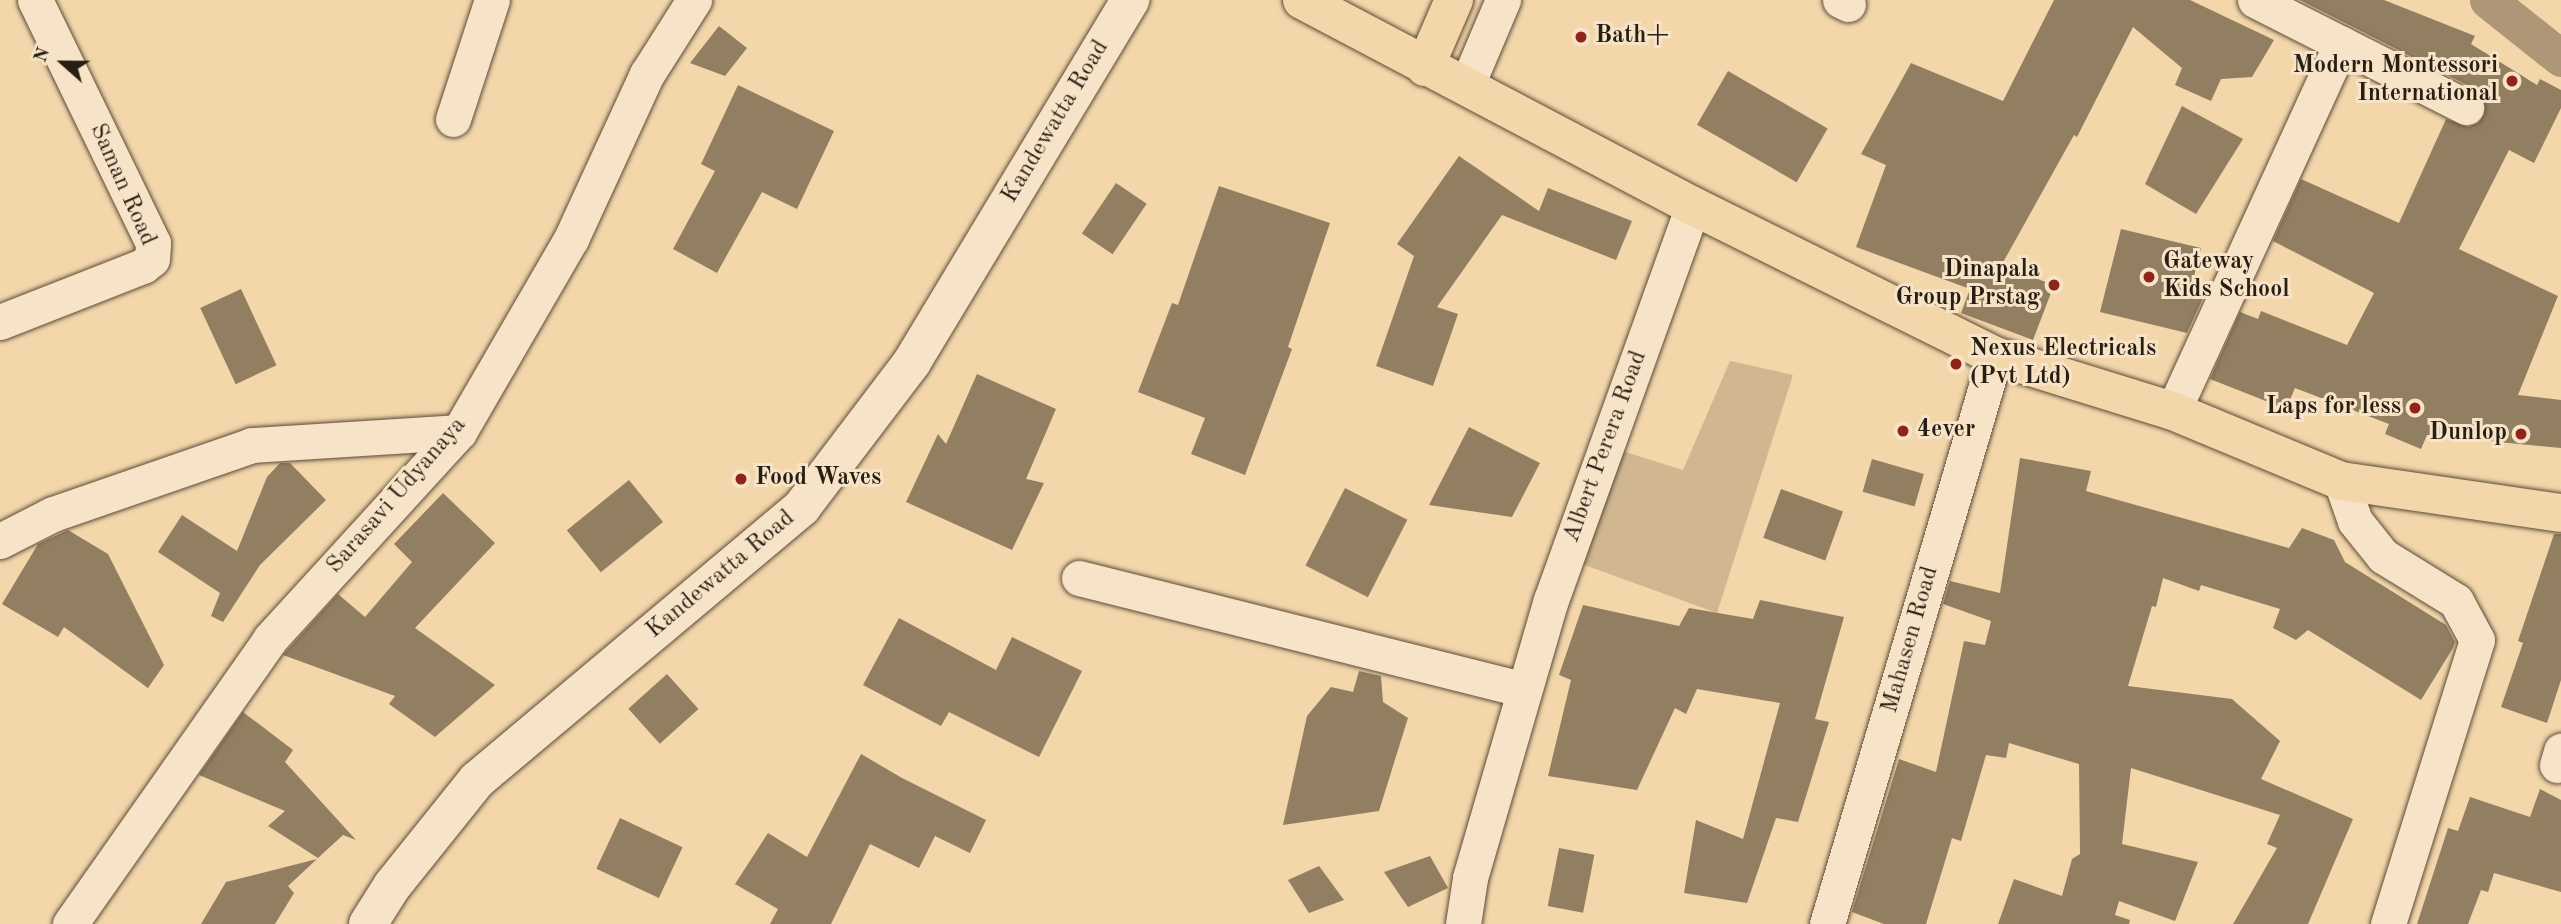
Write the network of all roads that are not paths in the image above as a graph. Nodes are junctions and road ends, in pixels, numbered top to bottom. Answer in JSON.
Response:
{"nodes":[{"id":1,"x":35,"y":0,"type":"edge"},
{"id":2,"x":492,"y":0,"type":"edge"},
{"id":3,"x":694,"y":0,"type":"edge"},
{"id":4,"x":1130,"y":0,"type":"edge"},
{"id":5,"x":1302,"y":0,"type":"edge"},
{"id":6,"x":1454,"y":0,"type":"edge"},
{"id":7,"x":1503,"y":0,"type":"edge"},
{"id":8,"x":2255,"y":0,"type":"edge"},
{"id":9,"x":2342,"y":44,"type":"junction"},
{"id":10,"x":1425,"y":67,"type":"junction"},
{"id":11,"x":1466,"y":87,"type":"junction"},
{"id":12,"x":2466,"y":107,"type":"dead end"},
{"id":13,"x":453,"y":119,"type":"dead end"},
{"id":14,"x":1693,"y":206,"type":"junction"},
{"id":15,"x":0,"y":322,"type":"edge"},
{"id":16,"x":1995,"y":356,"type":"junction"},
{"id":17,"x":2173,"y":411,"type":"junction"},
{"id":18,"x":459,"y":432,"type":"junction"},
{"id":19,"x":2341,"y":481,"type":"junction"},
{"id":20,"x":2561,"y":513,"type":"edge"},
{"id":21,"x":0,"y":541,"type":"edge"},
{"id":22,"x":1079,"y":579,"type":"dead end"},
{"id":23,"x":1524,"y":690,"type":"junction"},
{"id":24,"x":70,"y":924,"type":"edge"},
{"id":25,"x":368,"y":924,"type":"edge"},
{"id":26,"x":1463,"y":924,"type":"edge"},
{"id":27,"x":1827,"y":924,"type":"edge"},
{"id":28,"x":2388,"y":924,"type":"edge"}],
"edges":[{"from":1,"to":15,"type":"street","name":"Saman Road"},
{"from":2,"to":13,"type":"street"},
{"from":3,"to":18,"type":"street","name":"Sarasavi Udyanaya"},
{"from":4,"to":25,"type":"street","name":"Kandewatta Road"},
{"from":5,"to":10,"type":"main road"},
{"from":6,"to":10,"type":"main road"},
{"from":7,"to":11,"type":"street"},
{"from":8,"to":9,"type":"street"},
{"from":9,"to":12,"type":"street"},
{"from":9,"to":17,"type":"street"},
{"from":10,"to":11,"type":"main road"},
{"from":11,"to":14,"type":"main road"},
{"from":14,"to":16,"type":"main road"},
{"from":14,"to":23,"type":"street","name":"Albert Perera Road"},
{"from":16,"to":17,"type":"main road"},
{"from":16,"to":27,"type":"street","name":"Mahasen Road"},
{"from":17,"to":19,"type":"main road"},
{"from":18,"to":21,"type":"street"},
{"from":18,"to":24,"type":"street","name":"Sarasavi Udyanaya"},
{"from":19,"to":20,"type":"main road"},
{"from":19,"to":28,"type":"street"},
{"from":22,"to":23,"type":"street"},
{"from":23,"to":26,"type":"street","name":"Albert Perera Road"}]}
